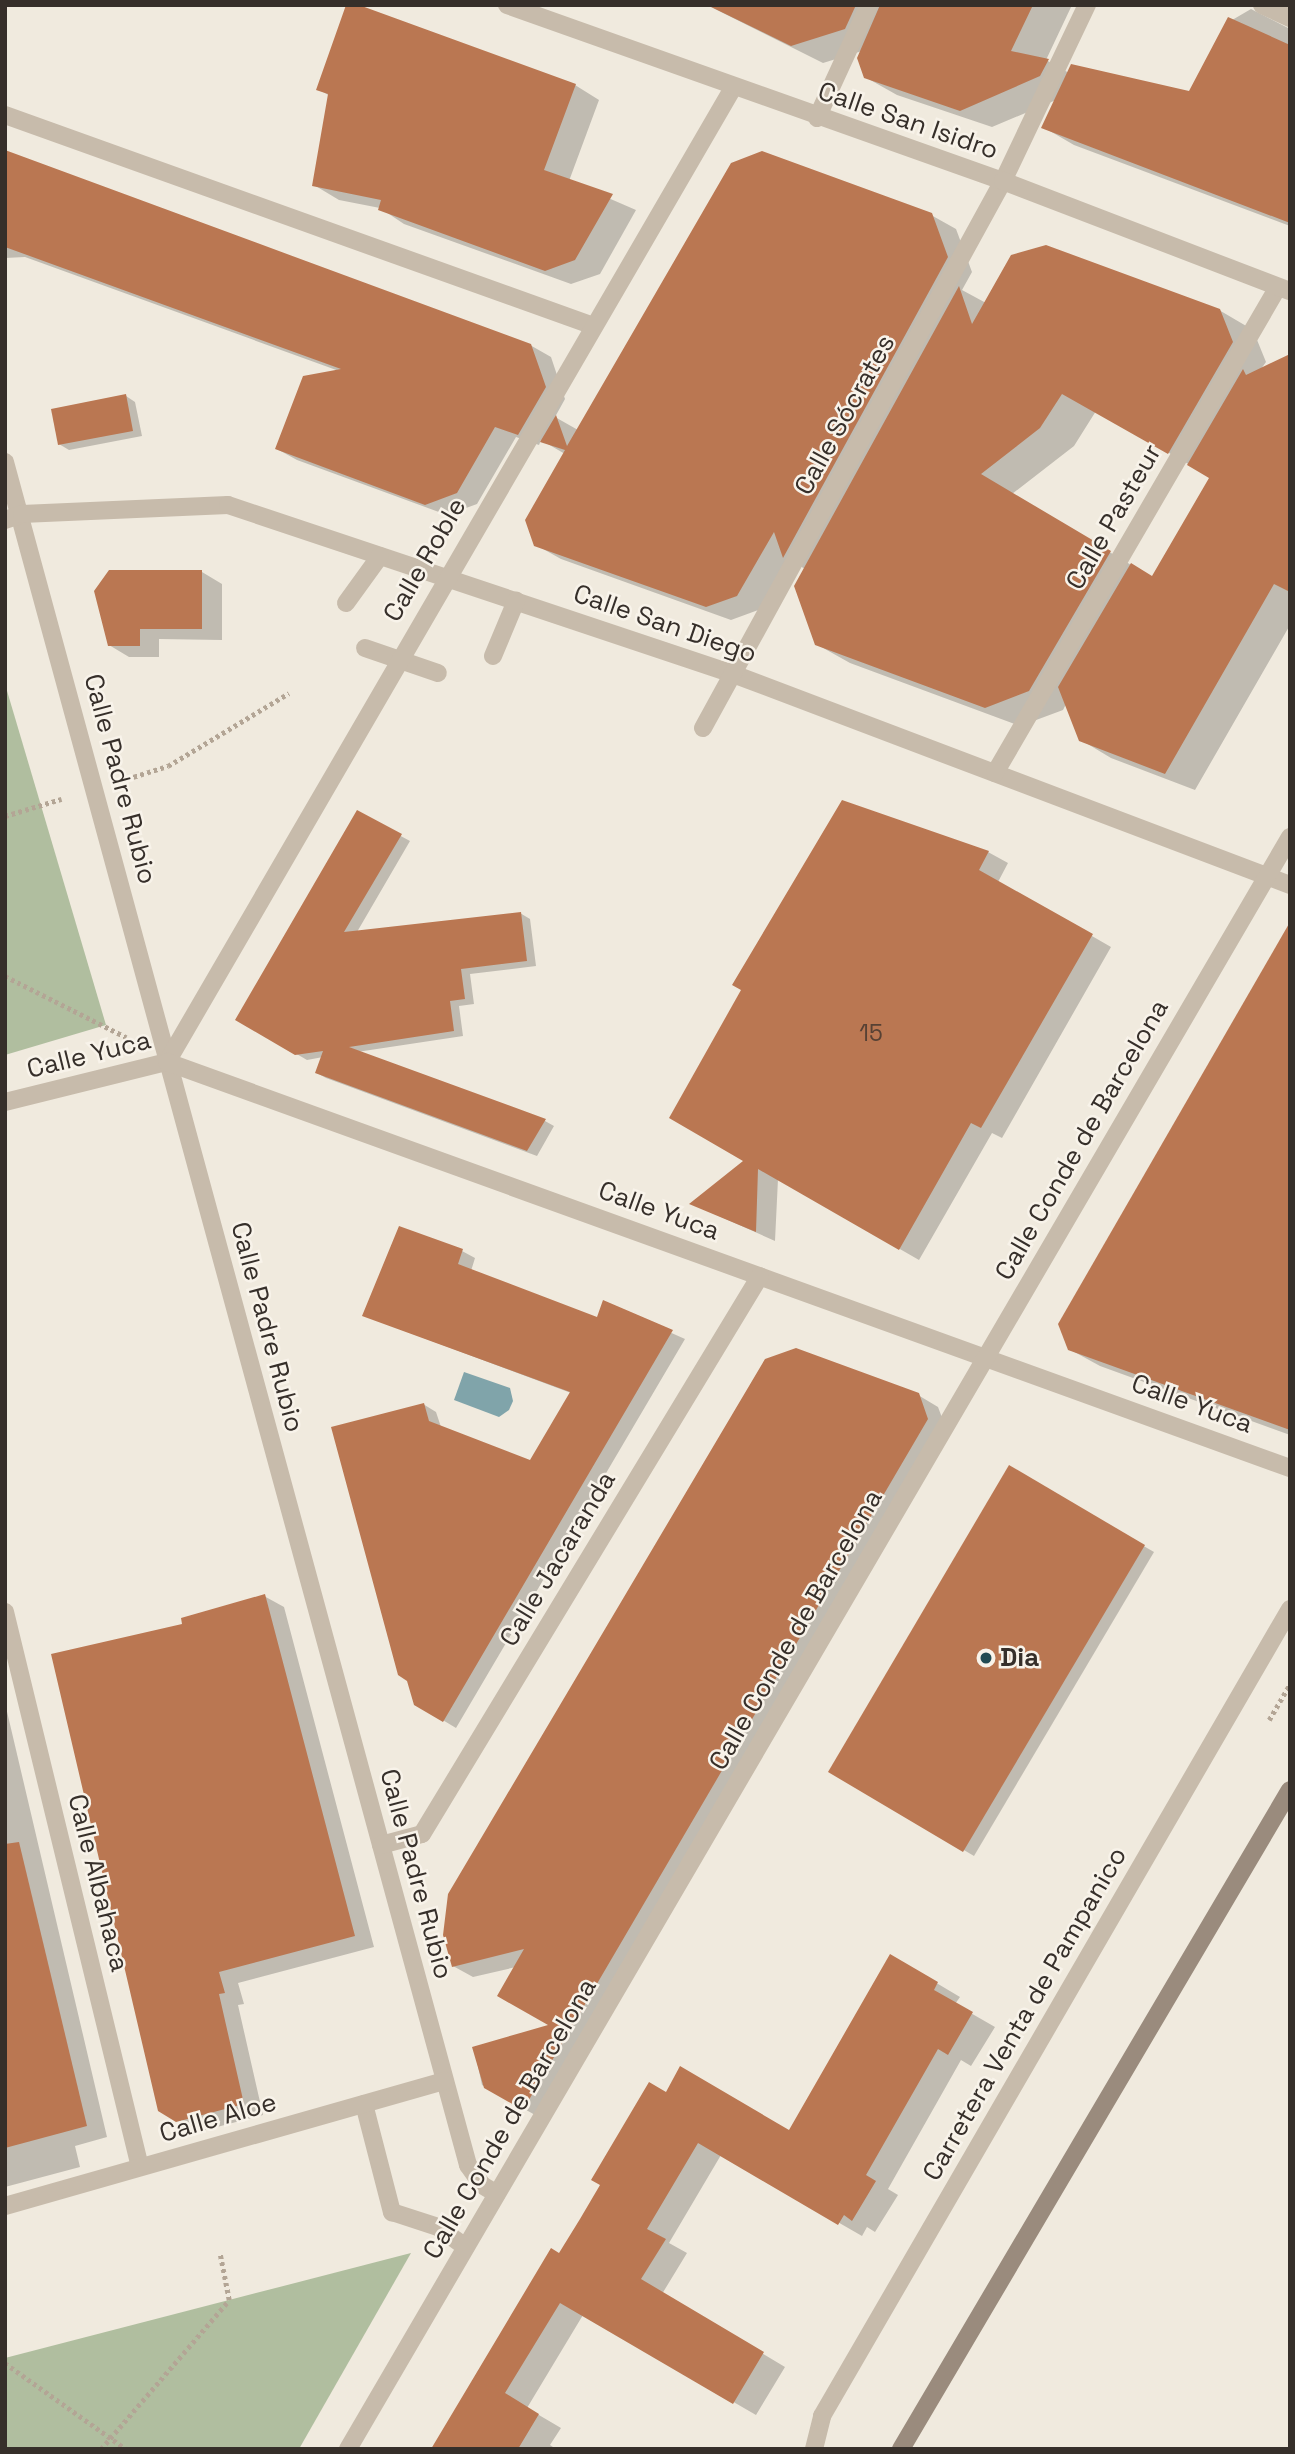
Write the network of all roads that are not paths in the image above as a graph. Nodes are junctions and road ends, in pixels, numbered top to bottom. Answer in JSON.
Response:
{"nodes":[{"id":1,"x":507,"y":5,"type":"edge"},
{"id":2,"x":869,"y":5,"type":"edge"},
{"id":3,"x":1087,"y":5,"type":"edge"},
{"id":4,"x":1262,"y":5,"type":"edge"},
{"id":5,"x":1290,"y":18,"type":"edge"},
{"id":6,"x":733,"y":88,"type":"junction"},
{"id":7,"x":5,"y":116,"type":"edge"},
{"id":8,"x":817,"y":118,"type":"junction"},
{"id":9,"x":1003,"y":181,"type":"junction"},
{"id":10,"x":1284,"y":289,"type":"edge"},
{"id":11,"x":591,"y":325,"type":"junction"},
{"id":12,"x":5,"y":462,"type":"edge"},
{"id":13,"x":14,"y":517,"type":"edge"},
{"id":14,"x":380,"y":556,"type":"junction"},
{"id":15,"x":445,"y":578,"type":"junction"},
{"id":16,"x":516,"y":601,"type":"junction"},
{"id":17,"x":346,"y":603,"type":"dead end"},
{"id":18,"x":365,"y":648,"type":"dead end"},
{"id":19,"x":493,"y":656,"type":"dead end"},
{"id":20,"x":397,"y":660,"type":"junction"},
{"id":21,"x":438,"y":673,"type":"dead end"},
{"id":22,"x":733,"y":674,"type":"junction"},
{"id":23,"x":703,"y":729,"type":"dead end"},
{"id":24,"x":995,"y":773,"type":"junction"},
{"id":25,"x":1290,"y":837,"type":"edge"},
{"id":26,"x":1267,"y":876,"type":"junction"},
{"id":27,"x":1290,"y":885,"type":"edge"},
{"id":28,"x":167,"y":1062,"type":"junction"},
{"id":29,"x":5,"y":1102,"type":"edge"},
{"id":30,"x":760,"y":1276,"type":"junction"},
{"id":31,"x":987,"y":1356,"type":"junction"},
{"id":32,"x":1290,"y":1468,"type":"edge"},
{"id":33,"x":1290,"y":1609,"type":"edge"},
{"id":34,"x":5,"y":1612,"type":"edge"},
{"id":35,"x":1290,"y":1790,"type":"edge"},
{"id":36,"x":381,"y":1845,"type":"junction"},
{"id":37,"x":445,"y":2081,"type":"junction"},
{"id":38,"x":364,"y":2104,"type":"junction"},
{"id":39,"x":141,"y":2167,"type":"junction"},
{"id":40,"x":497,"y":2194,"type":"junction"},
{"id":41,"x":5,"y":2206,"type":"edge"},
{"id":42,"x":466,"y":2247,"type":"junction"},
{"id":43,"x":348,"y":2449,"type":"edge"},
{"id":44,"x":814,"y":2449,"type":"edge"},
{"id":45,"x":901,"y":2449,"type":"edge"}],
"edges":[{"from":1,"to":6,"type":"street","name":"Calle San Isidro"},
{"from":2,"to":8,"type":"street"},
{"from":3,"to":9,"type":"street","name":"Calle Sócrates"},
{"from":4,"to":5,"type":"street"},
{"from":6,"to":8,"type":"street","name":"Calle San Isidro"},
{"from":6,"to":11,"type":"street","name":"Calle Roble"},
{"from":7,"to":11,"type":"street"},
{"from":8,"to":9,"type":"street","name":"Calle San Isidro"},
{"from":9,"to":10,"type":"street","name":"Calle San Isidro"},
{"from":9,"to":22,"type":"street","name":"Calle Sócrates"},
{"from":10,"to":24,"type":"street","name":"Calle Pasteur"},
{"from":11,"to":15,"type":"street","name":"Calle Roble"},
{"from":12,"to":13,"type":"street","name":"Calle Padre Rubio"},
{"from":13,"to":14,"type":"street","name":"Calle San Diego"},
{"from":13,"to":28,"type":"street","name":"Calle Padre Rubio"},
{"from":14,"to":15,"type":"street","name":"Calle San Diego"},
{"from":14,"to":17,"type":"street"},
{"from":15,"to":16,"type":"street","name":"Calle San Diego"},
{"from":15,"to":20,"type":"street","name":"Calle Roble"},
{"from":16,"to":19,"type":"street"},
{"from":16,"to":22,"type":"street","name":"Calle San Diego"},
{"from":18,"to":20,"type":"street"},
{"from":20,"to":21,"type":"street"},
{"from":20,"to":28,"type":"street","name":"Calle Roble"},
{"from":22,"to":23,"type":"street","name":"Calle Sócrates"},
{"from":22,"to":24,"type":"street","name":"Calle San Diego"},
{"from":24,"to":26,"type":"street","name":"Calle San Diego"},
{"from":25,"to":26,"type":"street","name":"Calle Conde de Barcelona"},
{"from":26,"to":27,"type":"street","name":"Calle San Diego"},
{"from":26,"to":31,"type":"street","name":"Calle Conde de Barcelona"},
{"from":28,"to":29,"type":"street","name":"Calle Yuca"},
{"from":28,"to":30,"type":"street","name":"Calle Yuca"},
{"from":28,"to":36,"type":"street","name":"Calle Padre Rubio"},
{"from":30,"to":31,"type":"street","name":"Calle Yuca"},
{"from":30,"to":36,"type":"street","name":"Calle Jacaranda"},
{"from":31,"to":32,"type":"street","name":"Calle Yuca"},
{"from":31,"to":40,"type":"street","name":"Calle Conde de Barcelona"},
{"from":33,"to":44,"type":"street","name":"Carretera Venta de Pampanico"},
{"from":34,"to":39,"type":"street","name":"Calle Albahaca"},
{"from":35,"to":45,"type":"main road"},
{"from":36,"to":37,"type":"street","name":"Calle Padre Rubio"},
{"from":37,"to":38,"type":"street","name":"Calle Aloe"},
{"from":37,"to":40,"type":"street","name":"Calle Padre Rubio"},
{"from":38,"to":39,"type":"street","name":"Calle Aloe"},
{"from":38,"to":42,"type":"street"},
{"from":39,"to":41,"type":"street","name":"Calle Aloe"},
{"from":40,"to":42,"type":"street","name":"Calle Conde de Barcelona"},
{"from":42,"to":43,"type":"street","name":"Calle Conde de Barcelona"}]}
